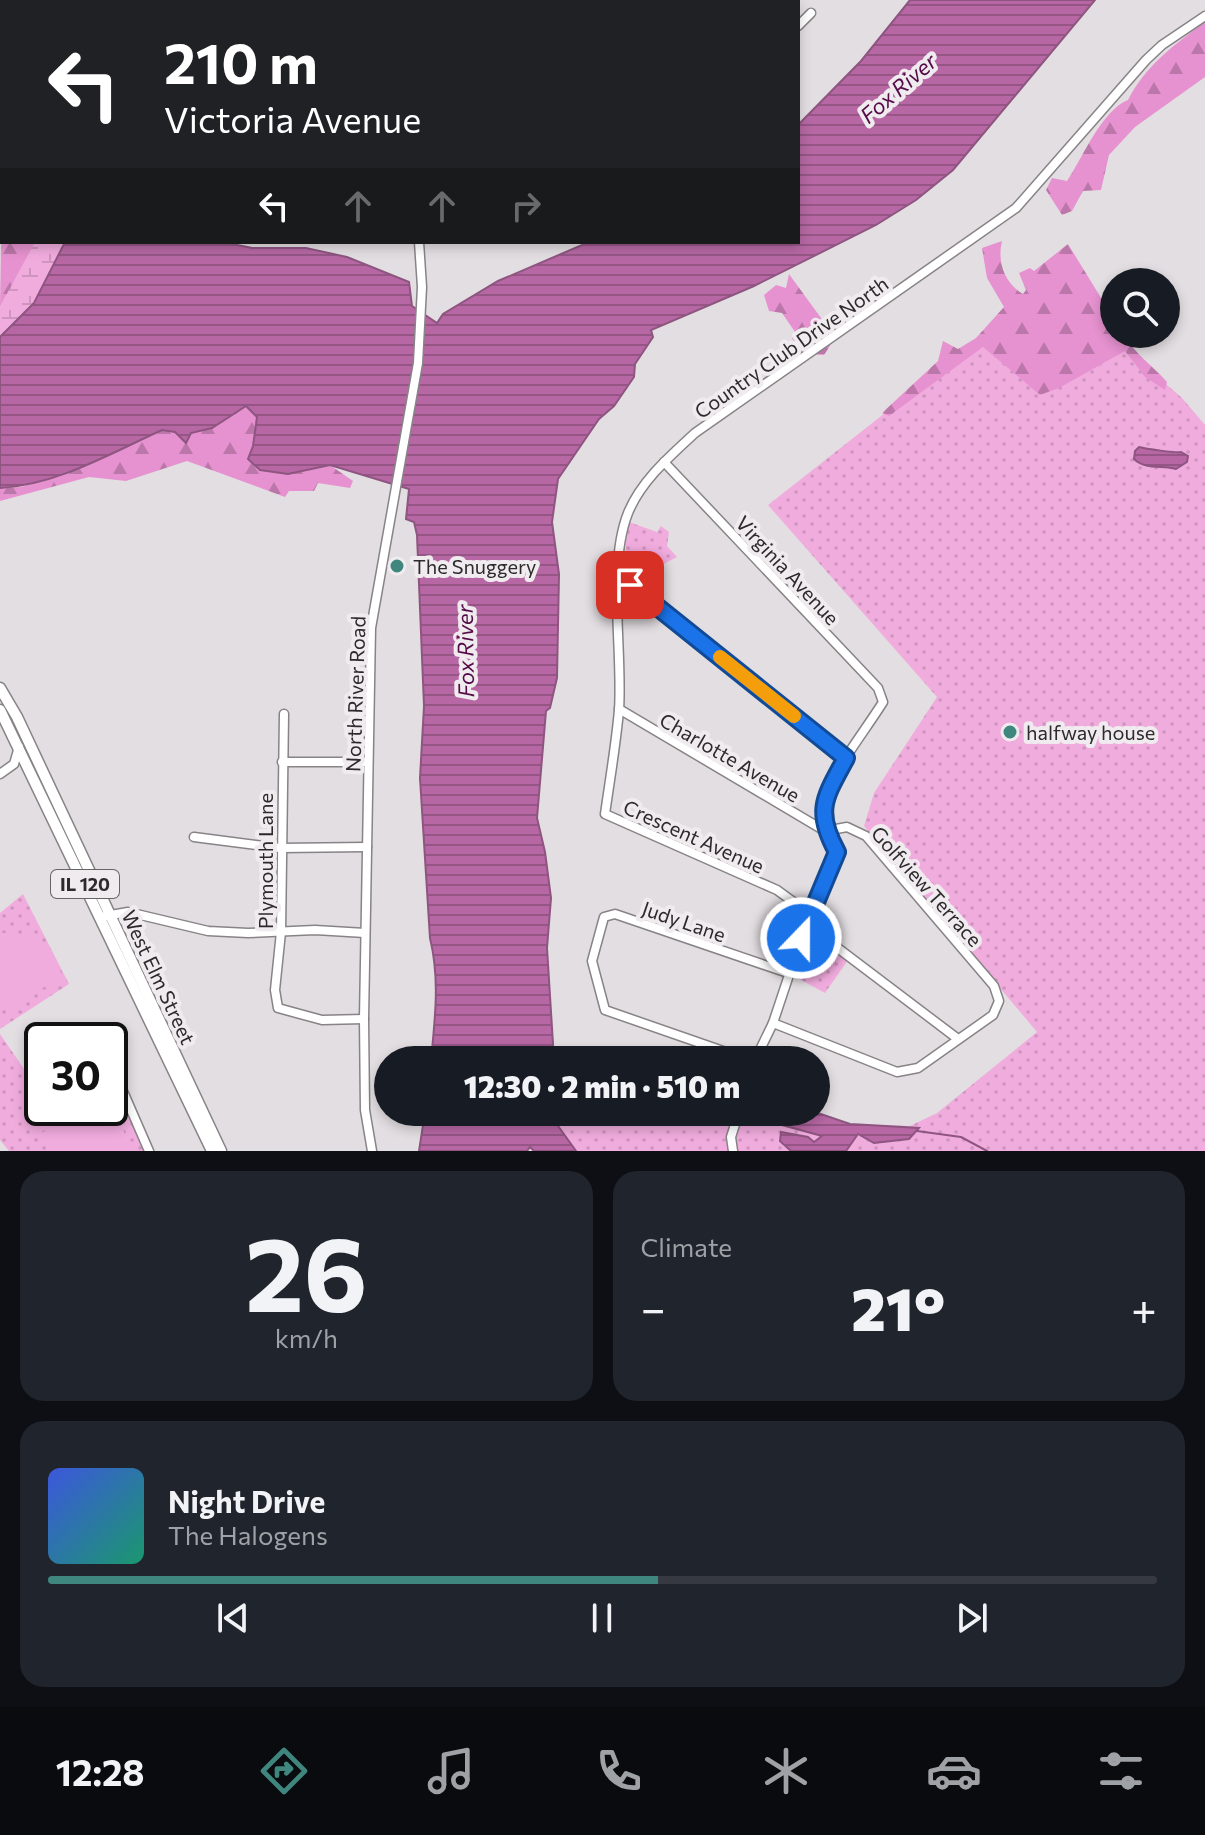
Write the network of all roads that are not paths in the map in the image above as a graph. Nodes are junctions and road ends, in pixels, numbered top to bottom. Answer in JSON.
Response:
{"nodes":[{"id":1,"x":811,"y":13,"type":"dead end"},
{"id":2,"x":1205,"y":16,"type":"edge"},
{"id":3,"x":800,"y":24,"type":"edge"},
{"id":4,"x":422,"y":244,"type":"edge"},
{"id":5,"x":664,"y":462,"type":"junction"},
{"id":6,"x":618,"y":586,"type":"junction"},
{"id":7,"x":0,"y":688,"type":"edge"},
{"id":8,"x":619,"y":709,"type":"junction"},
{"id":9,"x":0,"y":710,"type":"edge"},
{"id":10,"x":284,"y":714,"type":"dead end"},
{"id":11,"x":19,"y":746,"type":"junction"},
{"id":12,"x":846,"y":758,"type":"junction"},
{"id":13,"x":282,"y":762,"type":"junction"},
{"id":14,"x":367,"y":762,"type":"junction"},
{"id":15,"x":11,"y":767,"type":"junction"},
{"id":16,"x":31,"y":770,"type":"junction"},
{"id":17,"x":0,"y":774,"type":"edge"},
{"id":18,"x":605,"y":814,"type":"joint"},
{"id":19,"x":825,"y":831,"type":"junction"},
{"id":20,"x":194,"y":837,"type":"dead end"},
{"id":21,"x":367,"y":847,"type":"junction"},
{"id":22,"x":280,"y":848,"type":"junction"},
{"id":23,"x":810,"y":914,"type":"junction"},
{"id":24,"x":105,"y":916,"type":"junction"},
{"id":25,"x":806,"y":924,"type":"junction"},
{"id":26,"x":281,"y":932,"type":"junction"},
{"id":27,"x":365,"y":933,"type":"junction"},
{"id":28,"x":788,"y":973,"type":"junction"},
{"id":29,"x":364,"y":1019,"type":"junction"},
{"id":30,"x":773,"y":1023,"type":"junction"},
{"id":31,"x":958,"y":1039,"type":"junction"},
{"id":32,"x":709,"y":1046,"type":"edge"},
{"id":33,"x":762,"y":1046,"type":"edge"},
{"id":34,"x":128,"y":1103,"type":"edge"},
{"id":35,"x":735,"y":1126,"type":"edge"},
{"id":36,"x":149,"y":1151,"type":"edge"},
{"id":37,"x":212,"y":1151,"type":"edge"},
{"id":38,"x":221,"y":1151,"type":"edge"},
{"id":39,"x":372,"y":1151,"type":"edge"},
{"id":40,"x":733,"y":1151,"type":"edge"}],
"edges":[{"from":1,"to":3,"type":"street"},
{"from":2,"to":5,"type":"street","name":"Country Club Drive North"},
{"from":4,"to":14,"type":"street","name":"North River Road"},
{"from":5,"to":6,"type":"street","name":"Country Club Drive North"},
{"from":5,"to":12,"type":"street","name":"Virginia Avenue"},
{"from":6,"to":8,"type":"street","name":"Country Club Drive North"},
{"from":6,"to":12,"type":"street"},
{"from":7,"to":24,"type":"main road","name":"West Elm Street","number":"IL 120"},
{"from":8,"to":18,"type":"street","name":"Country Club Drive North"},
{"from":8,"to":19,"type":"street","name":"Charlotte Avenue"},
{"from":9,"to":11,"type":"main road","name":"West Elm Street","number":"IL 120"},
{"from":10,"to":13,"type":"street","name":"Plymouth Lane"},
{"from":11,"to":15,"type":"street"},
{"from":11,"to":16,"type":"main road","name":"West Elm Street","number":"IL 120"},
{"from":12,"to":19,"type":"street"},
{"from":13,"to":14,"type":"street"},
{"from":13,"to":22,"type":"street","name":"Plymouth Lane"},
{"from":14,"to":21,"type":"street","name":"North River Road"},
{"from":15,"to":16,"type":"street"},
{"from":15,"to":17,"type":"street"},
{"from":16,"to":24,"type":"main road","name":"West Elm Street","number":"IL 120"},
{"from":18,"to":23,"type":"street","name":"Crescent Avenue"},
{"from":19,"to":23,"type":"street"},
{"from":19,"to":31,"type":"street","name":"Golfview Terrace"},
{"from":20,"to":22,"type":"street"},
{"from":21,"to":22,"type":"street"},
{"from":21,"to":27,"type":"street","name":"North River Road"},
{"from":22,"to":26,"type":"street","name":"Plymouth Lane"},
{"from":23,"to":25,"type":"street"},
{"from":24,"to":26,"type":"street"},
{"from":24,"to":37,"type":"main road","name":"West Elm Street","number":"IL 120"},
{"from":24,"to":38,"type":"main road","name":"West Elm Street","number":"IL 120"},
{"from":25,"to":28,"type":"street"},
{"from":25,"to":31,"type":"street"},
{"from":26,"to":27,"type":"street"},
{"from":26,"to":29,"type":"street","name":"Plymouth Lane"},
{"from":27,"to":29,"type":"street","name":"North River Road"},
{"from":28,"to":30,"type":"street"},
{"from":28,"to":32,"type":"street","name":"Judy Lane"},
{"from":29,"to":39,"type":"street","name":"North River Road"},
{"from":30,"to":31,"type":"street"},
{"from":30,"to":33,"type":"street"},
{"from":34,"to":36,"type":"street"},
{"from":35,"to":40,"type":"street"}]}
